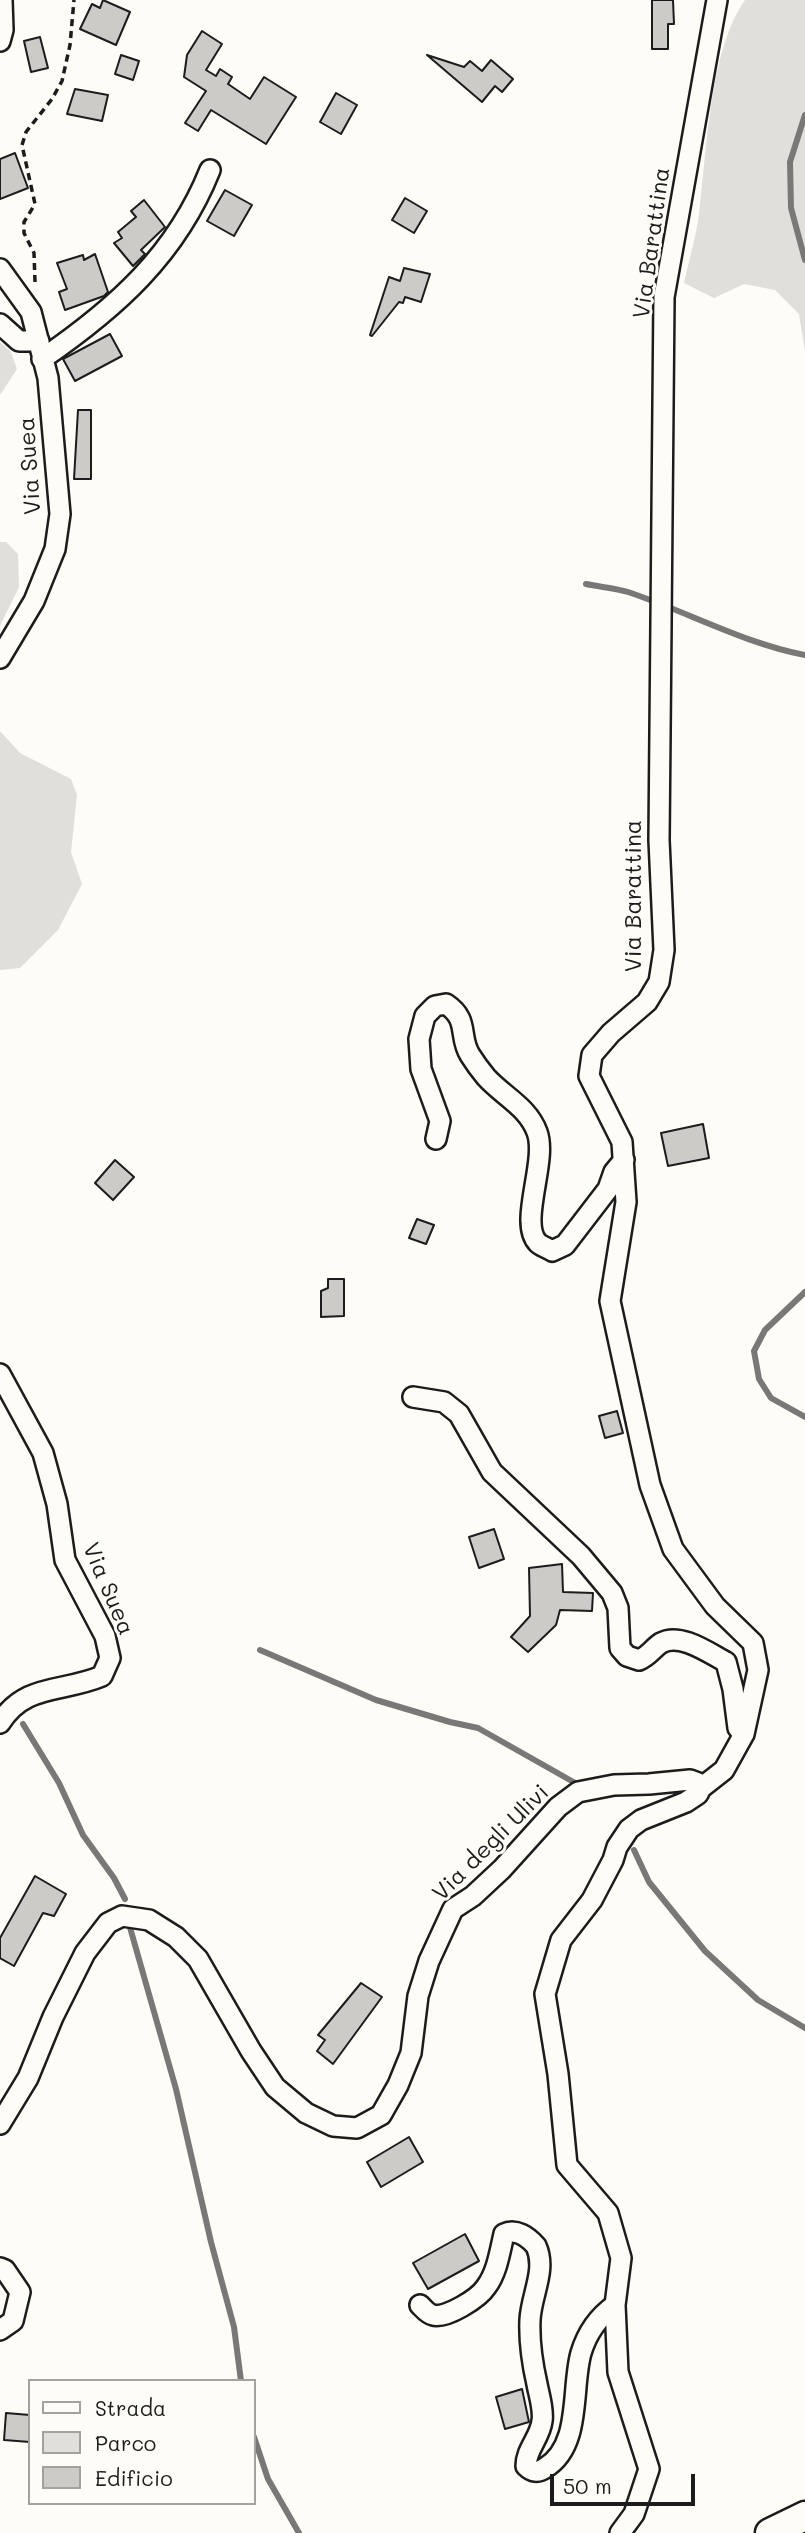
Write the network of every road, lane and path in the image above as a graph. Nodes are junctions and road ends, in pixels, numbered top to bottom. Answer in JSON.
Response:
{"nodes":[{"id":1,"x":2,"y":0,"type":"edge"},
{"id":2,"x":74,"y":0,"type":"edge"},
{"id":3,"x":717,"y":0,"type":"edge"},
{"id":4,"x":0,"y":41,"type":"edge"},
{"id":5,"x":210,"y":170,"type":"dead end"},
{"id":6,"x":0,"y":269,"type":"edge"},
{"id":7,"x":31,"y":312,"type":"junction"},
{"id":8,"x":0,"y":324,"type":"edge"},
{"id":9,"x":41,"y":350,"type":"junction"},
{"id":10,"x":0,"y":659,"type":"edge"},
{"id":11,"x":436,"y":1139,"type":"dead end"},
{"id":12,"x":624,"y":1160,"type":"junction"},
{"id":13,"x":0,"y":1374,"type":"edge"},
{"id":14,"x":414,"y":1397,"type":"dead end"},
{"id":15,"x":0,"y":1723,"type":"edge"},
{"id":16,"x":744,"y":1734,"type":"junction"},
{"id":17,"x":701,"y":1788,"type":"junction"},
{"id":18,"x":0,"y":2124,"type":"edge"},
{"id":19,"x":0,"y":2268,"type":"edge"},
{"id":20,"x":420,"y":2305,"type":"dead end"},
{"id":21,"x":615,"y":2305,"type":"junction"},
{"id":22,"x":0,"y":2330,"type":"edge"},
{"id":23,"x":805,"y":2516,"type":"edge"},
{"id":24,"x":620,"y":2533,"type":"edge"},
{"id":25,"x":770,"y":2533,"type":"edge"}],
"edges":[{"from":1,"to":4,"type":"street"},
{"from":2,"to":7,"type":"path"},
{"from":3,"to":12,"type":"street","name":"Via Barattina"},
{"from":5,"to":9,"type":"street"},
{"from":6,"to":7,"type":"street"},
{"from":7,"to":9,"type":"street","name":"Via Suea"},
{"from":8,"to":9,"type":"street"},
{"from":9,"to":10,"type":"street","name":"Via Suea"},
{"from":11,"to":12,"type":"street"},
{"from":12,"to":16,"type":"street","name":"Via Barattina"},
{"from":13,"to":15,"type":"street","name":"Via Suea"},
{"from":14,"to":16,"type":"street"},
{"from":16,"to":17,"type":"street","name":"Via Barattina"},
{"from":17,"to":18,"type":"street","name":"Via degli Ulivi"},
{"from":17,"to":21,"type":"street"},
{"from":19,"to":22,"type":"street"},
{"from":20,"to":21,"type":"street"},
{"from":21,"to":24,"type":"street"},
{"from":23,"to":25,"type":"highway"}]}
